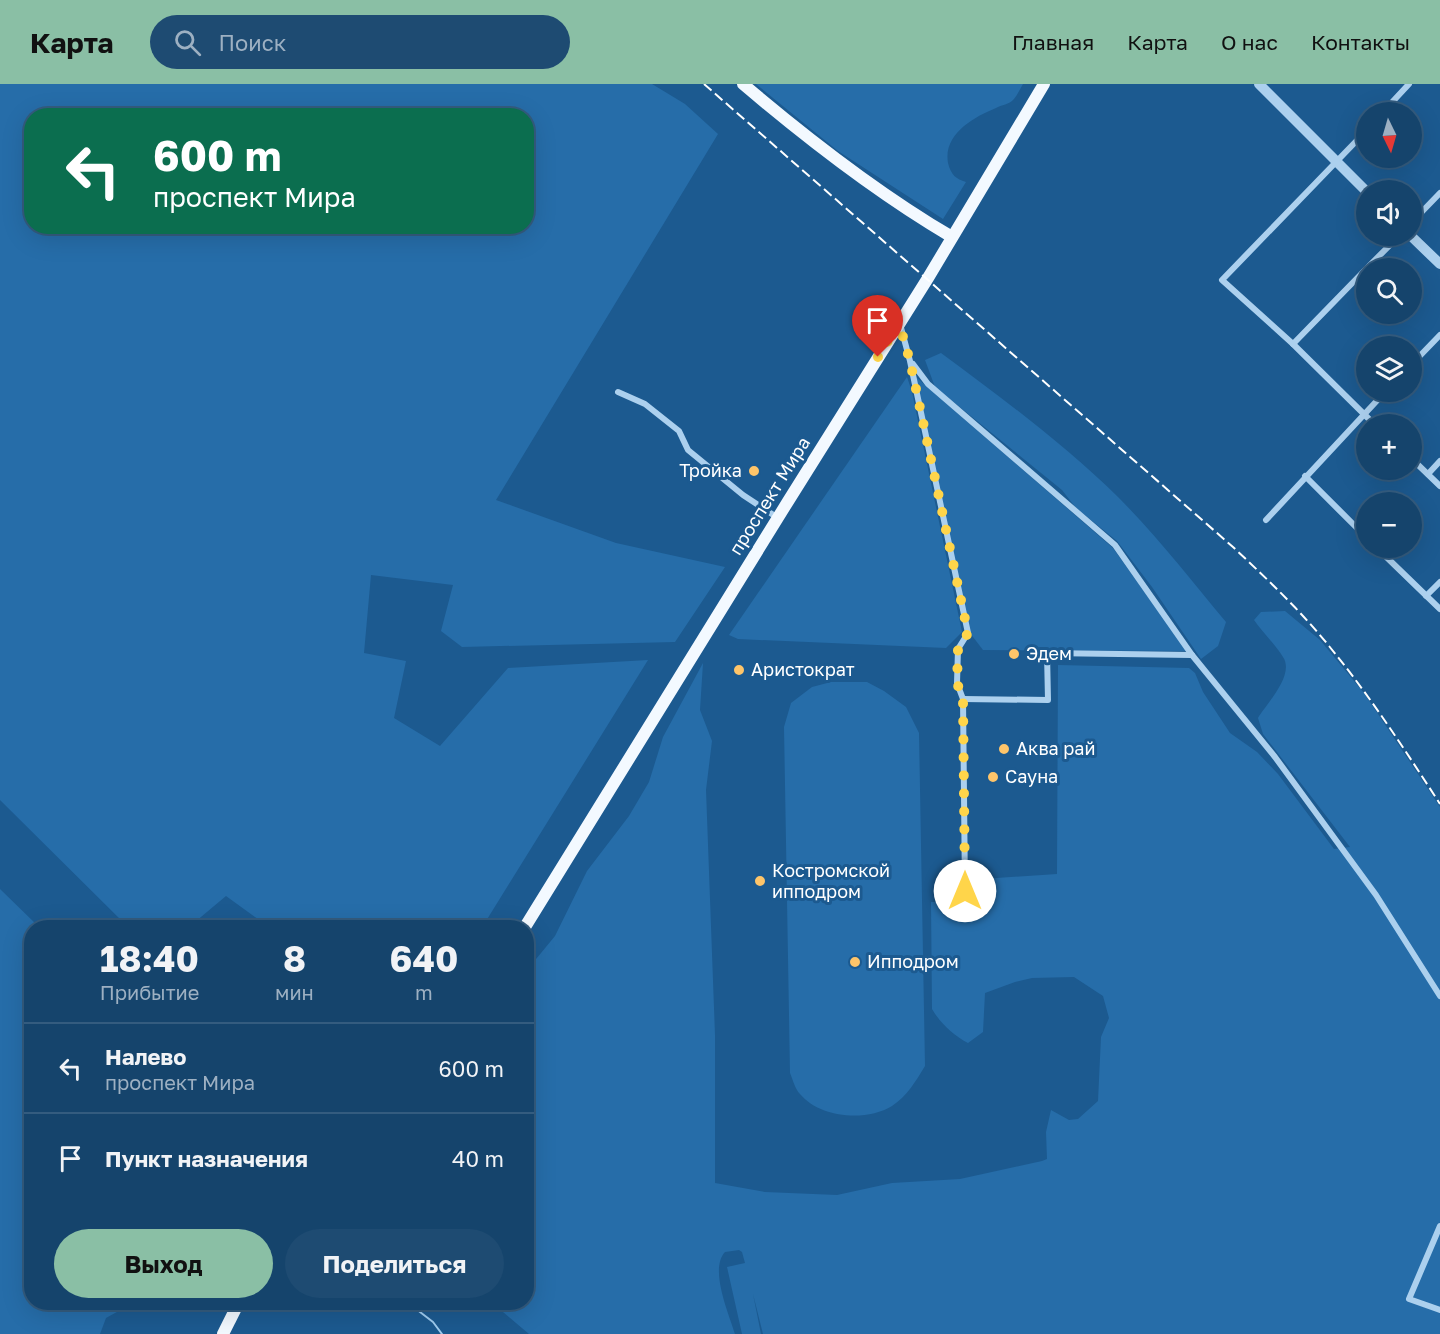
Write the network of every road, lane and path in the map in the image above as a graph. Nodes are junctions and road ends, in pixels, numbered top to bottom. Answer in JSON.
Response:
{"nodes":[{"id":1,"x":743,"y":84,"type":"edge"},
{"id":2,"x":1044,"y":84,"type":"edge"},
{"id":3,"x":1259,"y":84,"type":"edge"},
{"id":4,"x":1409,"y":84,"type":"edge"},
{"id":5,"x":1392,"y":102,"type":"edge"},
{"id":6,"x":1356,"y":141,"type":"edge"},
{"id":7,"x":1337,"y":162,"type":"junction"},
{"id":8,"x":1356,"y":181,"type":"edge"},
{"id":9,"x":1440,"y":193,"type":"edge"},
{"id":10,"x":1422,"y":212,"type":"edge"},
{"id":11,"x":952,"y":237,"type":"junction"},
{"id":12,"x":1389,"y":246,"type":"edge"},
{"id":13,"x":1421,"y":246,"type":"edge"},
{"id":14,"x":1378,"y":258,"type":"edge"},
{"id":15,"x":1440,"y":264,"type":"edge"},
{"id":16,"x":1356,"y":280,"type":"edge"},
{"id":17,"x":899,"y":323,"type":"junction"},
{"id":18,"x":1440,"y":334,"type":"edge"},
{"id":19,"x":1293,"y":344,"type":"junction"},
{"id":20,"x":1422,"y":353,"type":"edge"},
{"id":21,"x":910,"y":361,"type":"junction"},
{"id":22,"x":618,"y":392,"type":"dead end"},
{"id":23,"x":1375,"y":402,"type":"edge"},
{"id":24,"x":1363,"y":414,"type":"joint"},
{"id":25,"x":1356,"y":421,"type":"edge"},
{"id":26,"x":1440,"y":461,"type":"edge"},
{"id":27,"x":1422,"y":468,"type":"edge"},
{"id":28,"x":1428,"y":474,"type":"junction"},
{"id":29,"x":1305,"y":476,"type":"junction"},
{"id":30,"x":1440,"y":486,"type":"edge"},
{"id":31,"x":778,"y":518,"type":"junction"},
{"id":32,"x":1266,"y":520,"type":"dead end"},
{"id":33,"x":1356,"y":527,"type":"edge"},
{"id":34,"x":1387,"y":558,"type":"edge"},
{"id":35,"x":1440,"y":582,"type":"edge"},
{"id":36,"x":1426,"y":596,"type":"junction"},
{"id":37,"x":1440,"y":609,"type":"edge"},
{"id":38,"x":1192,"y":655,"type":"junction"},
{"id":39,"x":963,"y":699,"type":"junction"},
{"id":40,"x":965,"y":891,"type":"dead end"},
{"id":41,"x":529,"y":920,"type":"edge"},
{"id":42,"x":1440,"y":996,"type":"edge"},
{"id":43,"x":1440,"y":1226,"type":"edge"},
{"id":44,"x":235,"y":1310,"type":"edge"},
{"id":45,"x":1440,"y":1310,"type":"edge"},
{"id":46,"x":223,"y":1334,"type":"edge"}],
"edges":[{"from":1,"to":11,"type":"main road"},
{"from":2,"to":11,"type":"main road","name":"проспект Мира"},
{"from":3,"to":7,"type":"street"},
{"from":4,"to":5,"type":"street"},
{"from":6,"to":7,"type":"street"},
{"from":7,"to":8,"type":"street"},
{"from":7,"to":19,"type":"street"},
{"from":9,"to":10,"type":"street"},
{"from":11,"to":17,"type":"main road","name":"проспект Мира"},
{"from":12,"to":14,"type":"street"},
{"from":13,"to":15,"type":"street"},
{"from":16,"to":19,"type":"street"},
{"from":17,"to":21,"type":"street"},
{"from":17,"to":31,"type":"main road","name":"проспект Мира"},
{"from":18,"to":20,"type":"street"},
{"from":19,"to":24,"type":"street"},
{"from":21,"to":38,"type":"street"},
{"from":21,"to":39,"type":"street"},
{"from":22,"to":31,"type":"street"},
{"from":23,"to":24,"type":"street"},
{"from":25,"to":29,"type":"street"},
{"from":26,"to":28,"type":"street"},
{"from":27,"to":28,"type":"street"},
{"from":28,"to":30,"type":"street"},
{"from":29,"to":32,"type":"street"},
{"from":29,"to":33,"type":"street"},
{"from":31,"to":41,"type":"main road","name":"проспект Мира"},
{"from":34,"to":36,"type":"street"},
{"from":35,"to":36,"type":"street"},
{"from":36,"to":37,"type":"street"},
{"from":38,"to":39,"type":"street"},
{"from":38,"to":42,"type":"street"},
{"from":39,"to":40,"type":"street"},
{"from":43,"to":45,"type":"street"},
{"from":44,"to":46,"type":"main road"}]}
